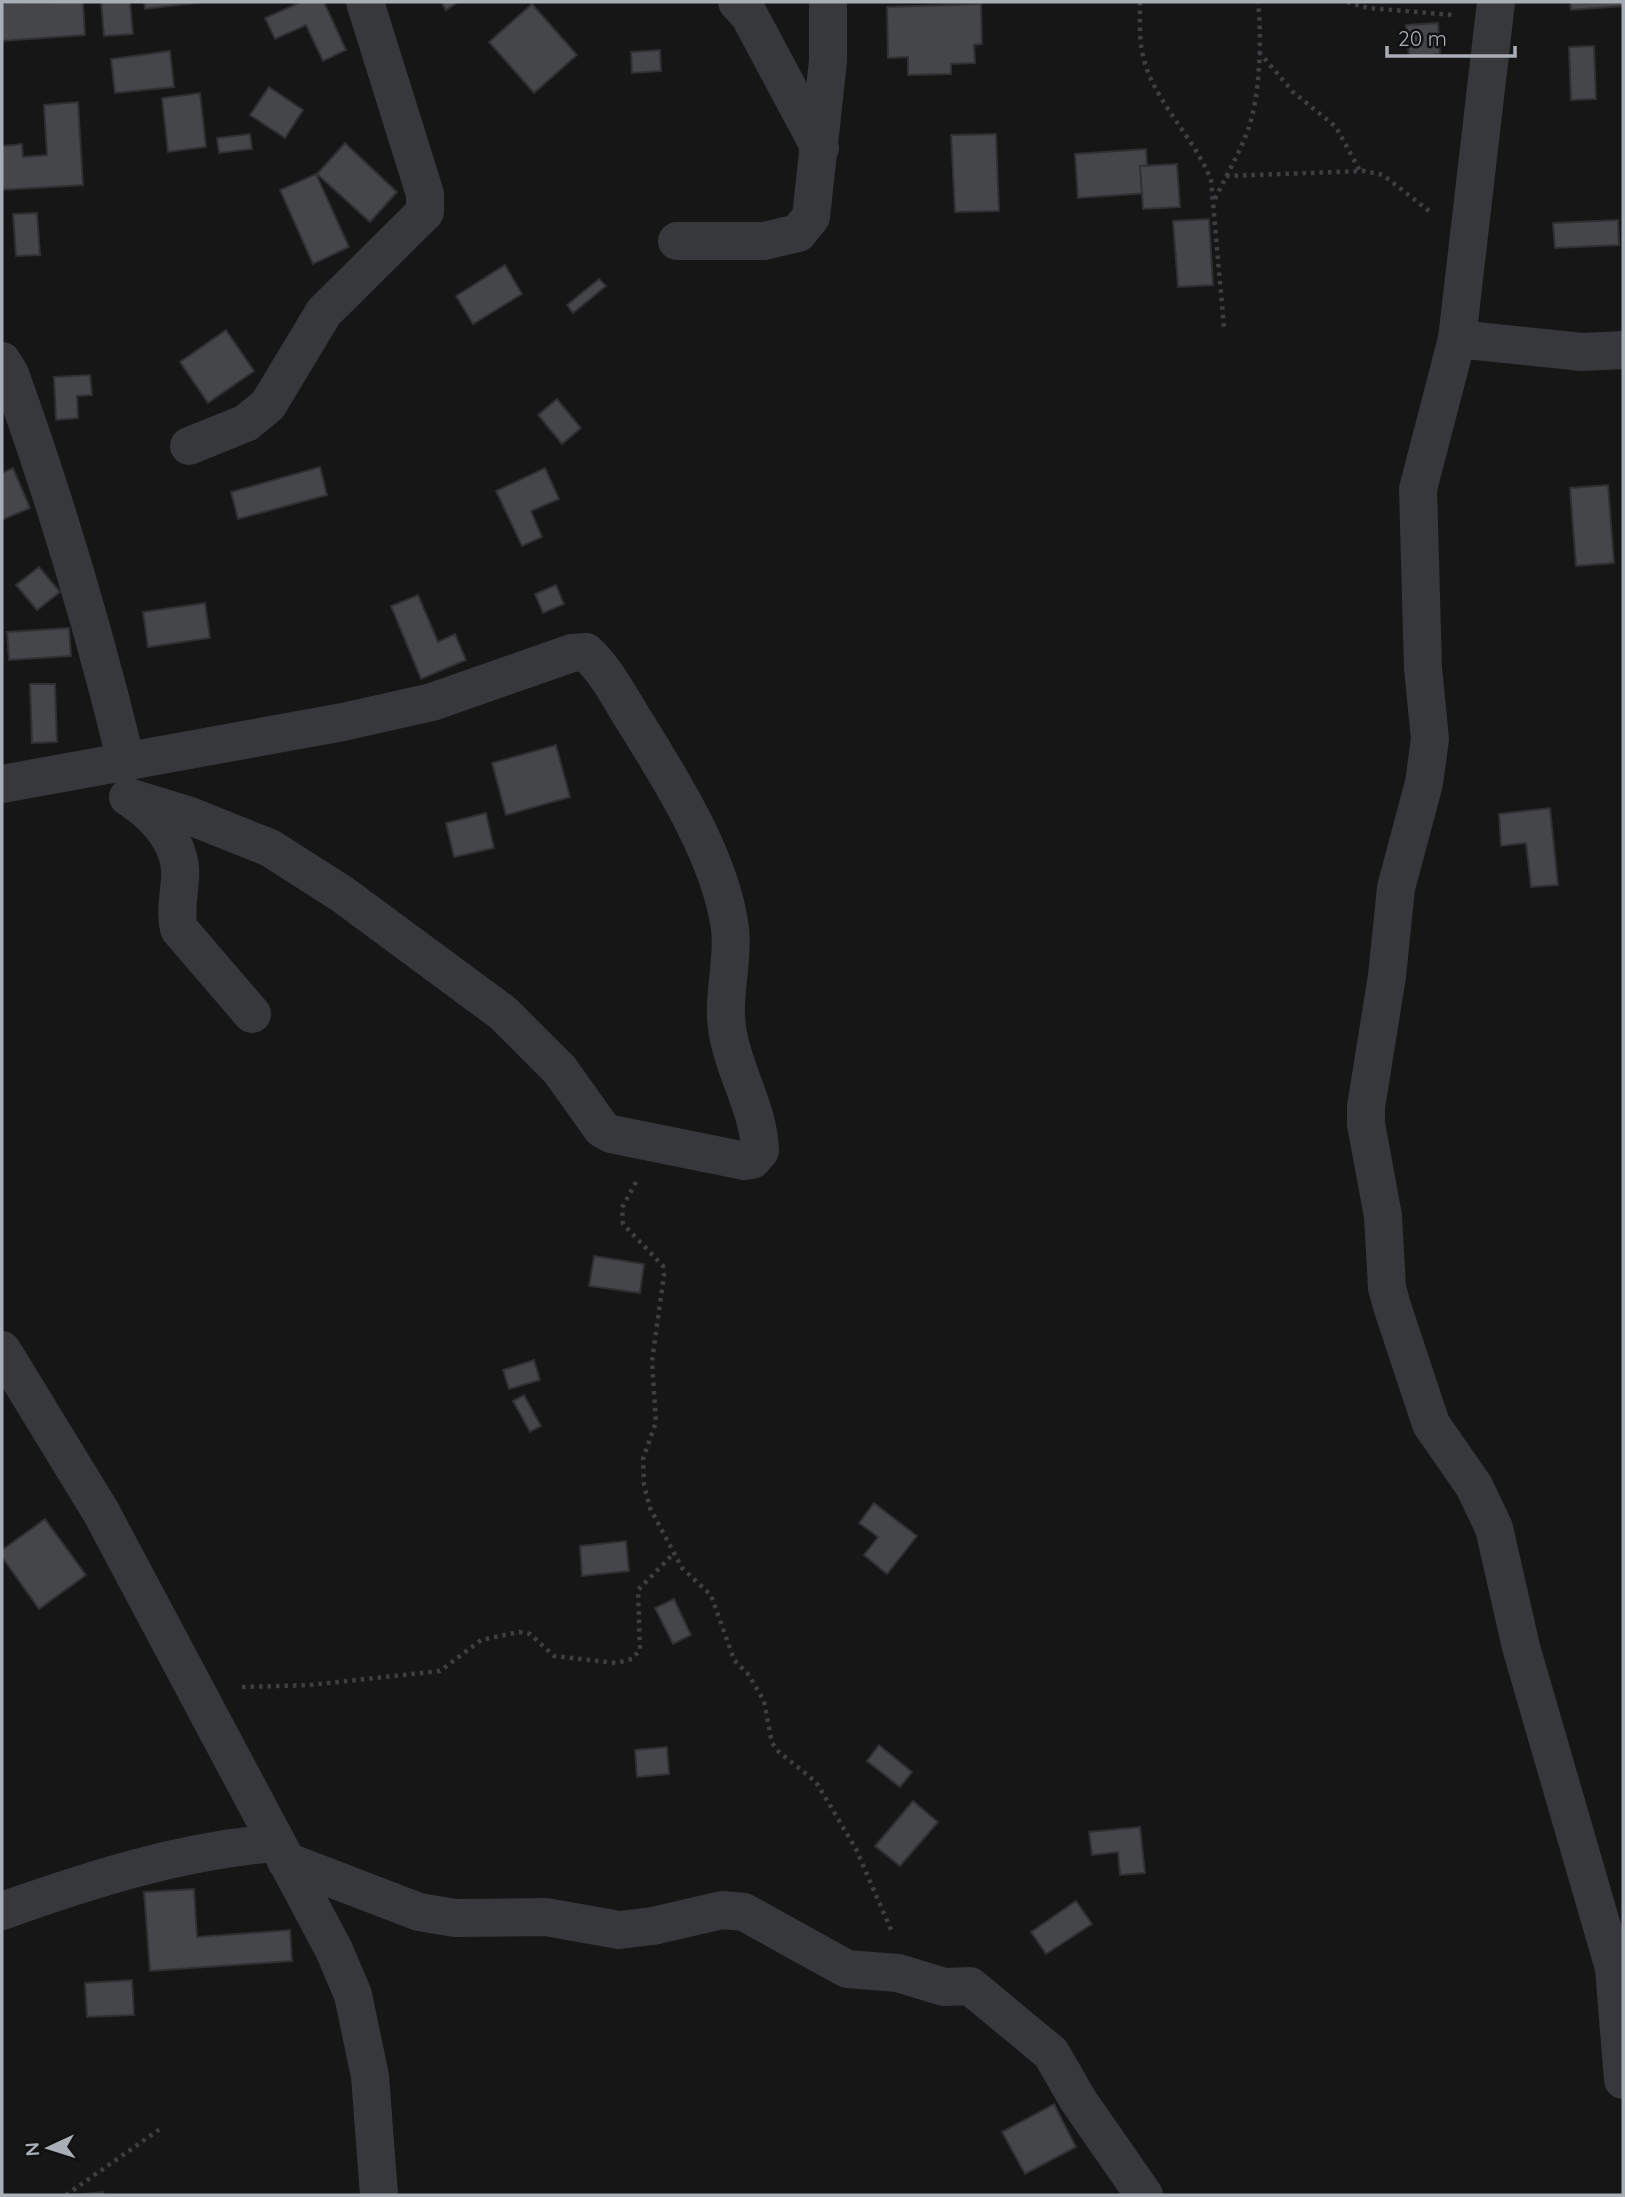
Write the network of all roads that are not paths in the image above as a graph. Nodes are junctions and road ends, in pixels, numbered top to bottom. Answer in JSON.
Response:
{"nodes":[{"id":1,"x":365,"y":2,"type":"edge"},
{"id":2,"x":737,"y":2,"type":"edge"},
{"id":3,"x":828,"y":2,"type":"edge"},
{"id":4,"x":1496,"y":10,"type":"edge"},
{"id":5,"x":820,"y":148,"type":"junction"},
{"id":6,"x":677,"y":241,"type":"dead end"},
{"id":7,"x":1457,"y":339,"type":"junction"},
{"id":8,"x":1623,"y":350,"type":"edge"},
{"id":9,"x":2,"y":361,"type":"edge"},
{"id":10,"x":188,"y":446,"type":"dead end"},
{"id":11,"x":115,"y":775,"type":"junction"},
{"id":12,"x":2,"y":784,"type":"edge"},
{"id":13,"x":252,"y":1014,"type":"dead end"},
{"id":14,"x":2,"y":1350,"type":"edge"},
{"id":15,"x":281,"y":1852,"type":"junction"},
{"id":16,"x":2,"y":1911,"type":"edge"},
{"id":17,"x":1623,"y":2080,"type":"edge"},
{"id":18,"x":379,"y":2195,"type":"edge"},
{"id":19,"x":1143,"y":2195,"type":"edge"}],
"edges":[{"from":1,"to":10,"type":"street"},
{"from":2,"to":5,"type":"street"},
{"from":3,"to":5,"type":"street"},
{"from":4,"to":7,"type":"street"},
{"from":5,"to":6,"type":"street"},
{"from":7,"to":8,"type":"street"},
{"from":7,"to":17,"type":"street"},
{"from":9,"to":11,"type":"street"},
{"from":11,"to":11,"type":"street"},
{"from":11,"to":12,"type":"street"},
{"from":11,"to":13,"type":"street"},
{"from":14,"to":15,"type":"street"},
{"from":15,"to":16,"type":"street"},
{"from":15,"to":18,"type":"street"},
{"from":15,"to":19,"type":"street"}]}
